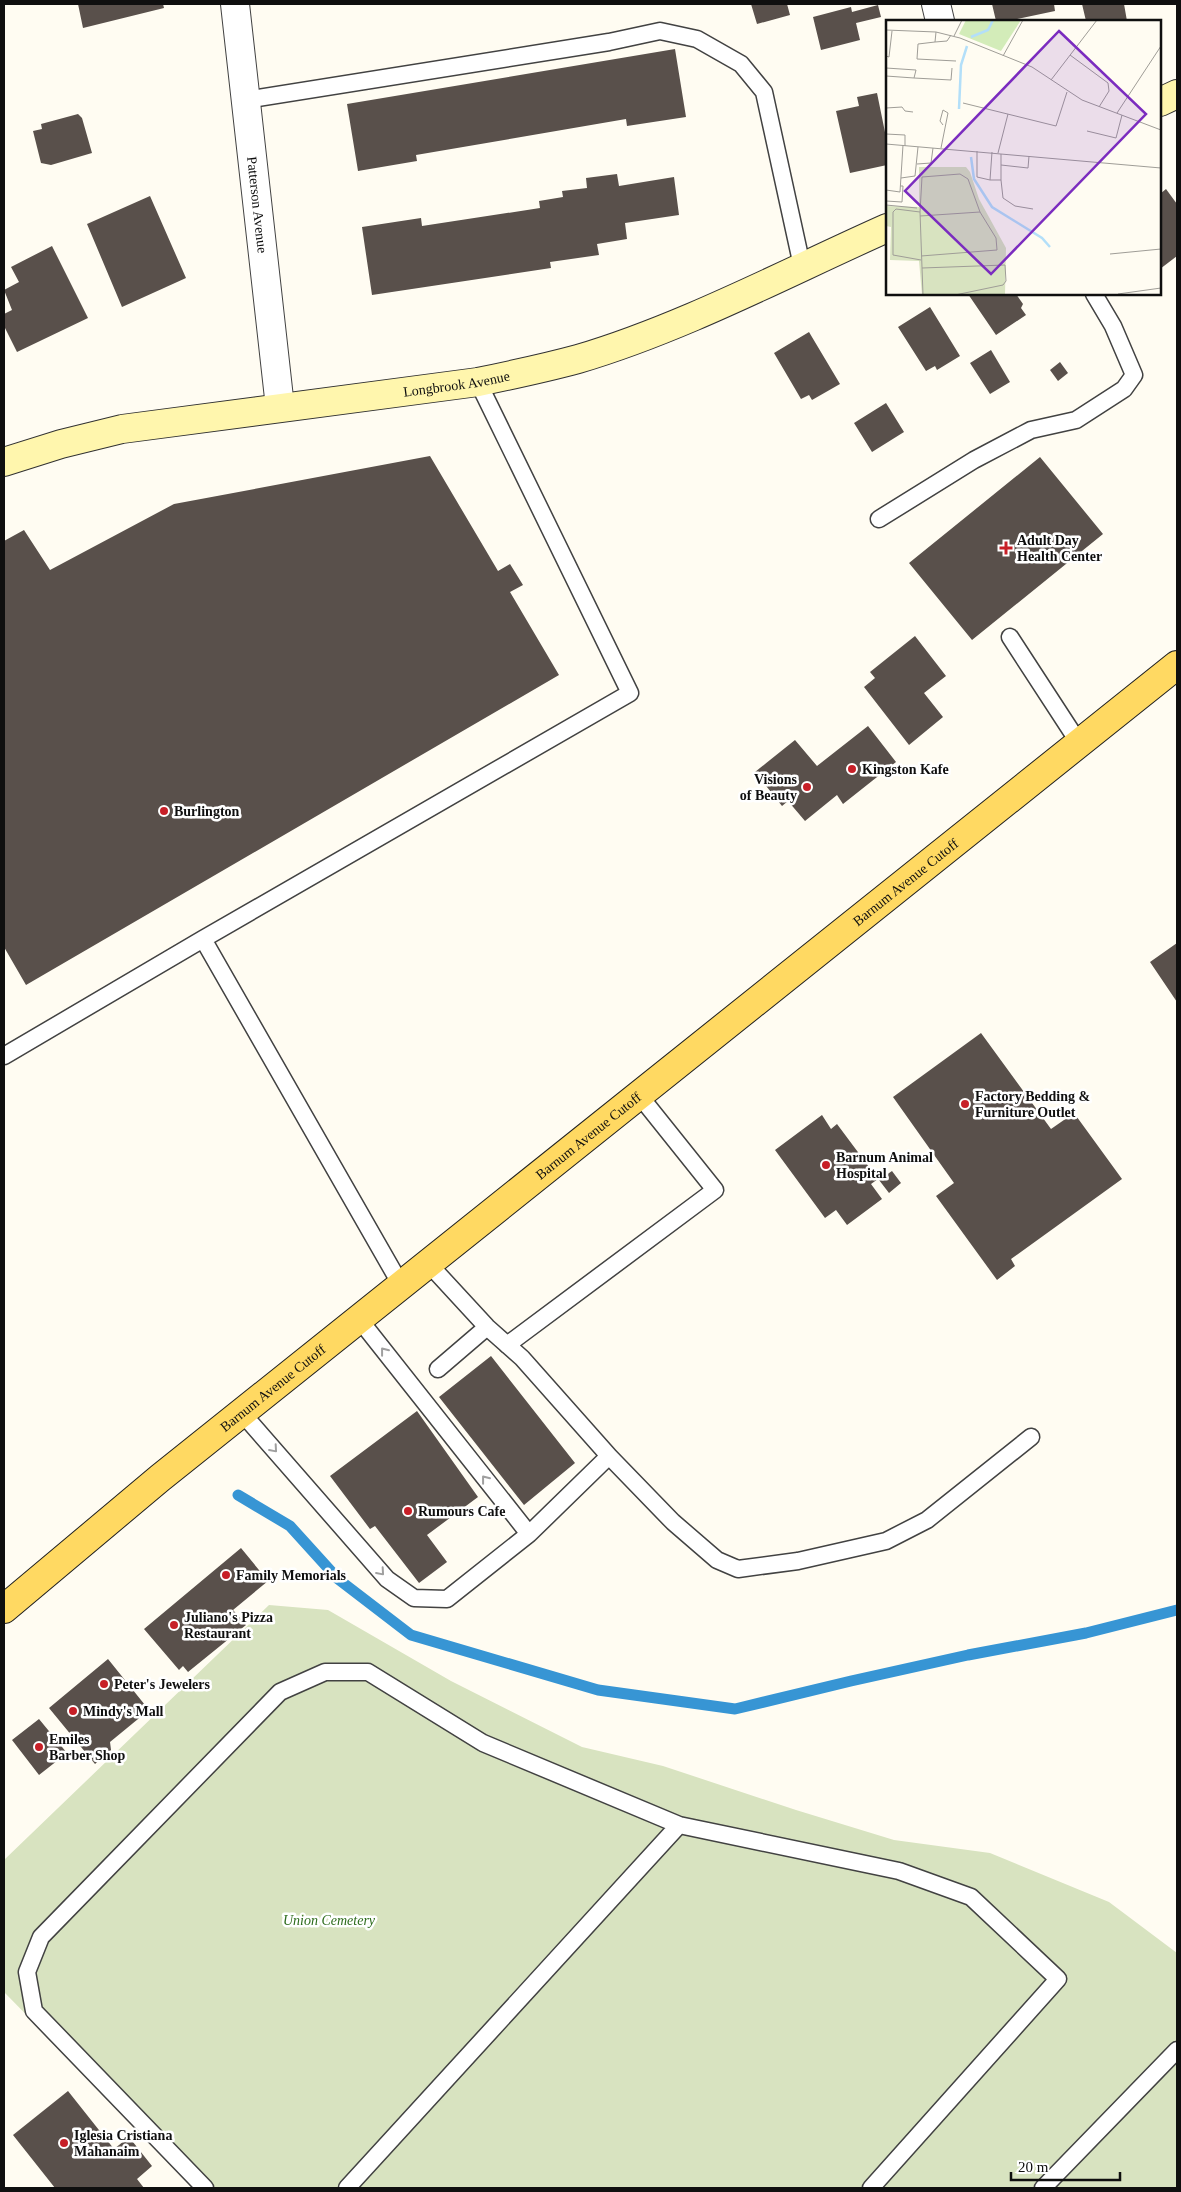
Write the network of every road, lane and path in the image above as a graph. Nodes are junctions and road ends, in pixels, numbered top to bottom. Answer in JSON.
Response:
{"nodes":[{"id":1,"x":235,"y":4,"type":"edge"},
{"id":2,"x":936,"y":4,"type":"edge"},
{"id":3,"x":940,"y":20,"type":"edge"},
{"id":4,"x":1177,"y":94,"type":"edge"},
{"id":5,"x":246,"y":100,"type":"junction"},
{"id":6,"x":1161,"y":102,"type":"edge"},
{"id":7,"x":886,"y":228,"type":"edge"},
{"id":8,"x":802,"y":266,"type":"junction"},
{"id":9,"x":1095,"y":295,"type":"edge"},
{"id":10,"x":478,"y":382,"type":"junction"},
{"id":11,"x":280,"y":407,"type":"junction"},
{"id":12,"x":4,"y":462,"type":"edge"},
{"id":13,"x":878,"y":519,"type":"dead end"},
{"id":14,"x":1010,"y":637,"type":"dead end"},
{"id":15,"x":1177,"y":665,"type":"edge"},
{"id":16,"x":1079,"y":743,"type":"junction"},
{"id":17,"x":202,"y":939,"type":"junction"},
{"id":18,"x":4,"y":1056,"type":"edge"},
{"id":19,"x":639,"y":1095,"type":"junction"},
{"id":20,"x":428,"y":1264,"type":"junction"},
{"id":21,"x":401,"y":1285,"type":"junction"},
{"id":22,"x":359,"y":1319,"type":"junction"},
{"id":23,"x":487,"y":1327,"type":"junction"},
{"id":24,"x":507,"y":1345,"type":"junction"},
{"id":25,"x":438,"y":1369,"type":"dead end"},
{"id":26,"x":242,"y":1412,"type":"junction"},
{"id":27,"x":1031,"y":1437,"type":"dead end"},
{"id":28,"x":609,"y":1456,"type":"junction"},
{"id":29,"x":529,"y":1534,"type":"junction"},
{"id":30,"x":4,"y":1609,"type":"edge"},
{"id":31,"x":679,"y":1825,"type":"junction"},
{"id":32,"x":1177,"y":2050,"type":"edge"},
{"id":33,"x":205,"y":2188,"type":"edge"},
{"id":34,"x":347,"y":2188,"type":"edge"},
{"id":35,"x":871,"y":2188,"type":"edge"},
{"id":36,"x":1043,"y":2188,"type":"edge"}],
"edges":[{"from":1,"to":5,"type":"street","name":"Patterson Avenue"},
{"from":2,"to":3,"type":"street"},
{"from":4,"to":6,"type":"street"},
{"from":5,"to":8,"type":"lane"},
{"from":5,"to":11,"type":"street","name":"Patterson Avenue"},
{"from":7,"to":8,"type":"street","name":"Longbrook Avenue"},
{"from":8,"to":10,"type":"street","name":"Longbrook Avenue"},
{"from":9,"to":13,"type":"lane"},
{"from":10,"to":11,"type":"street","name":"Longbrook Avenue"},
{"from":10,"to":17,"type":"lane"},
{"from":11,"to":12,"type":"street","name":"Longbrook Avenue"},
{"from":14,"to":16,"type":"lane"},
{"from":15,"to":16,"type":"main road","name":"Barnum Avenue Cutoff"},
{"from":16,"to":19,"type":"main road","name":"Barnum Avenue Cutoff"},
{"from":17,"to":18,"type":"lane"},
{"from":17,"to":21,"type":"lane"},
{"from":19,"to":20,"type":"main road","name":"Barnum Avenue Cutoff"},
{"from":19,"to":24,"type":"lane"},
{"from":20,"to":21,"type":"main road","name":"Barnum Avenue Cutoff"},
{"from":20,"to":23,"type":"lane"},
{"from":21,"to":22,"type":"main road","name":"Barnum Avenue Cutoff"},
{"from":22,"to":26,"type":"main road","name":"Barnum Avenue Cutoff"},
{"from":29,"to":22,"type":"lane","one_way":true},
{"from":23,"to":24,"type":"lane"},
{"from":23,"to":25,"type":"lane"},
{"from":24,"to":28,"type":"lane"},
{"from":26,"to":29,"type":"lane","one_way":true},
{"from":26,"to":30,"type":"main road","name":"Barnum Avenue Cutoff"},
{"from":27,"to":28,"type":"lane"},
{"from":28,"to":29,"type":"lane"},
{"from":31,"to":33,"type":"lane"},
{"from":31,"to":34,"type":"lane"},
{"from":31,"to":35,"type":"lane"},
{"from":32,"to":36,"type":"lane"}]}
